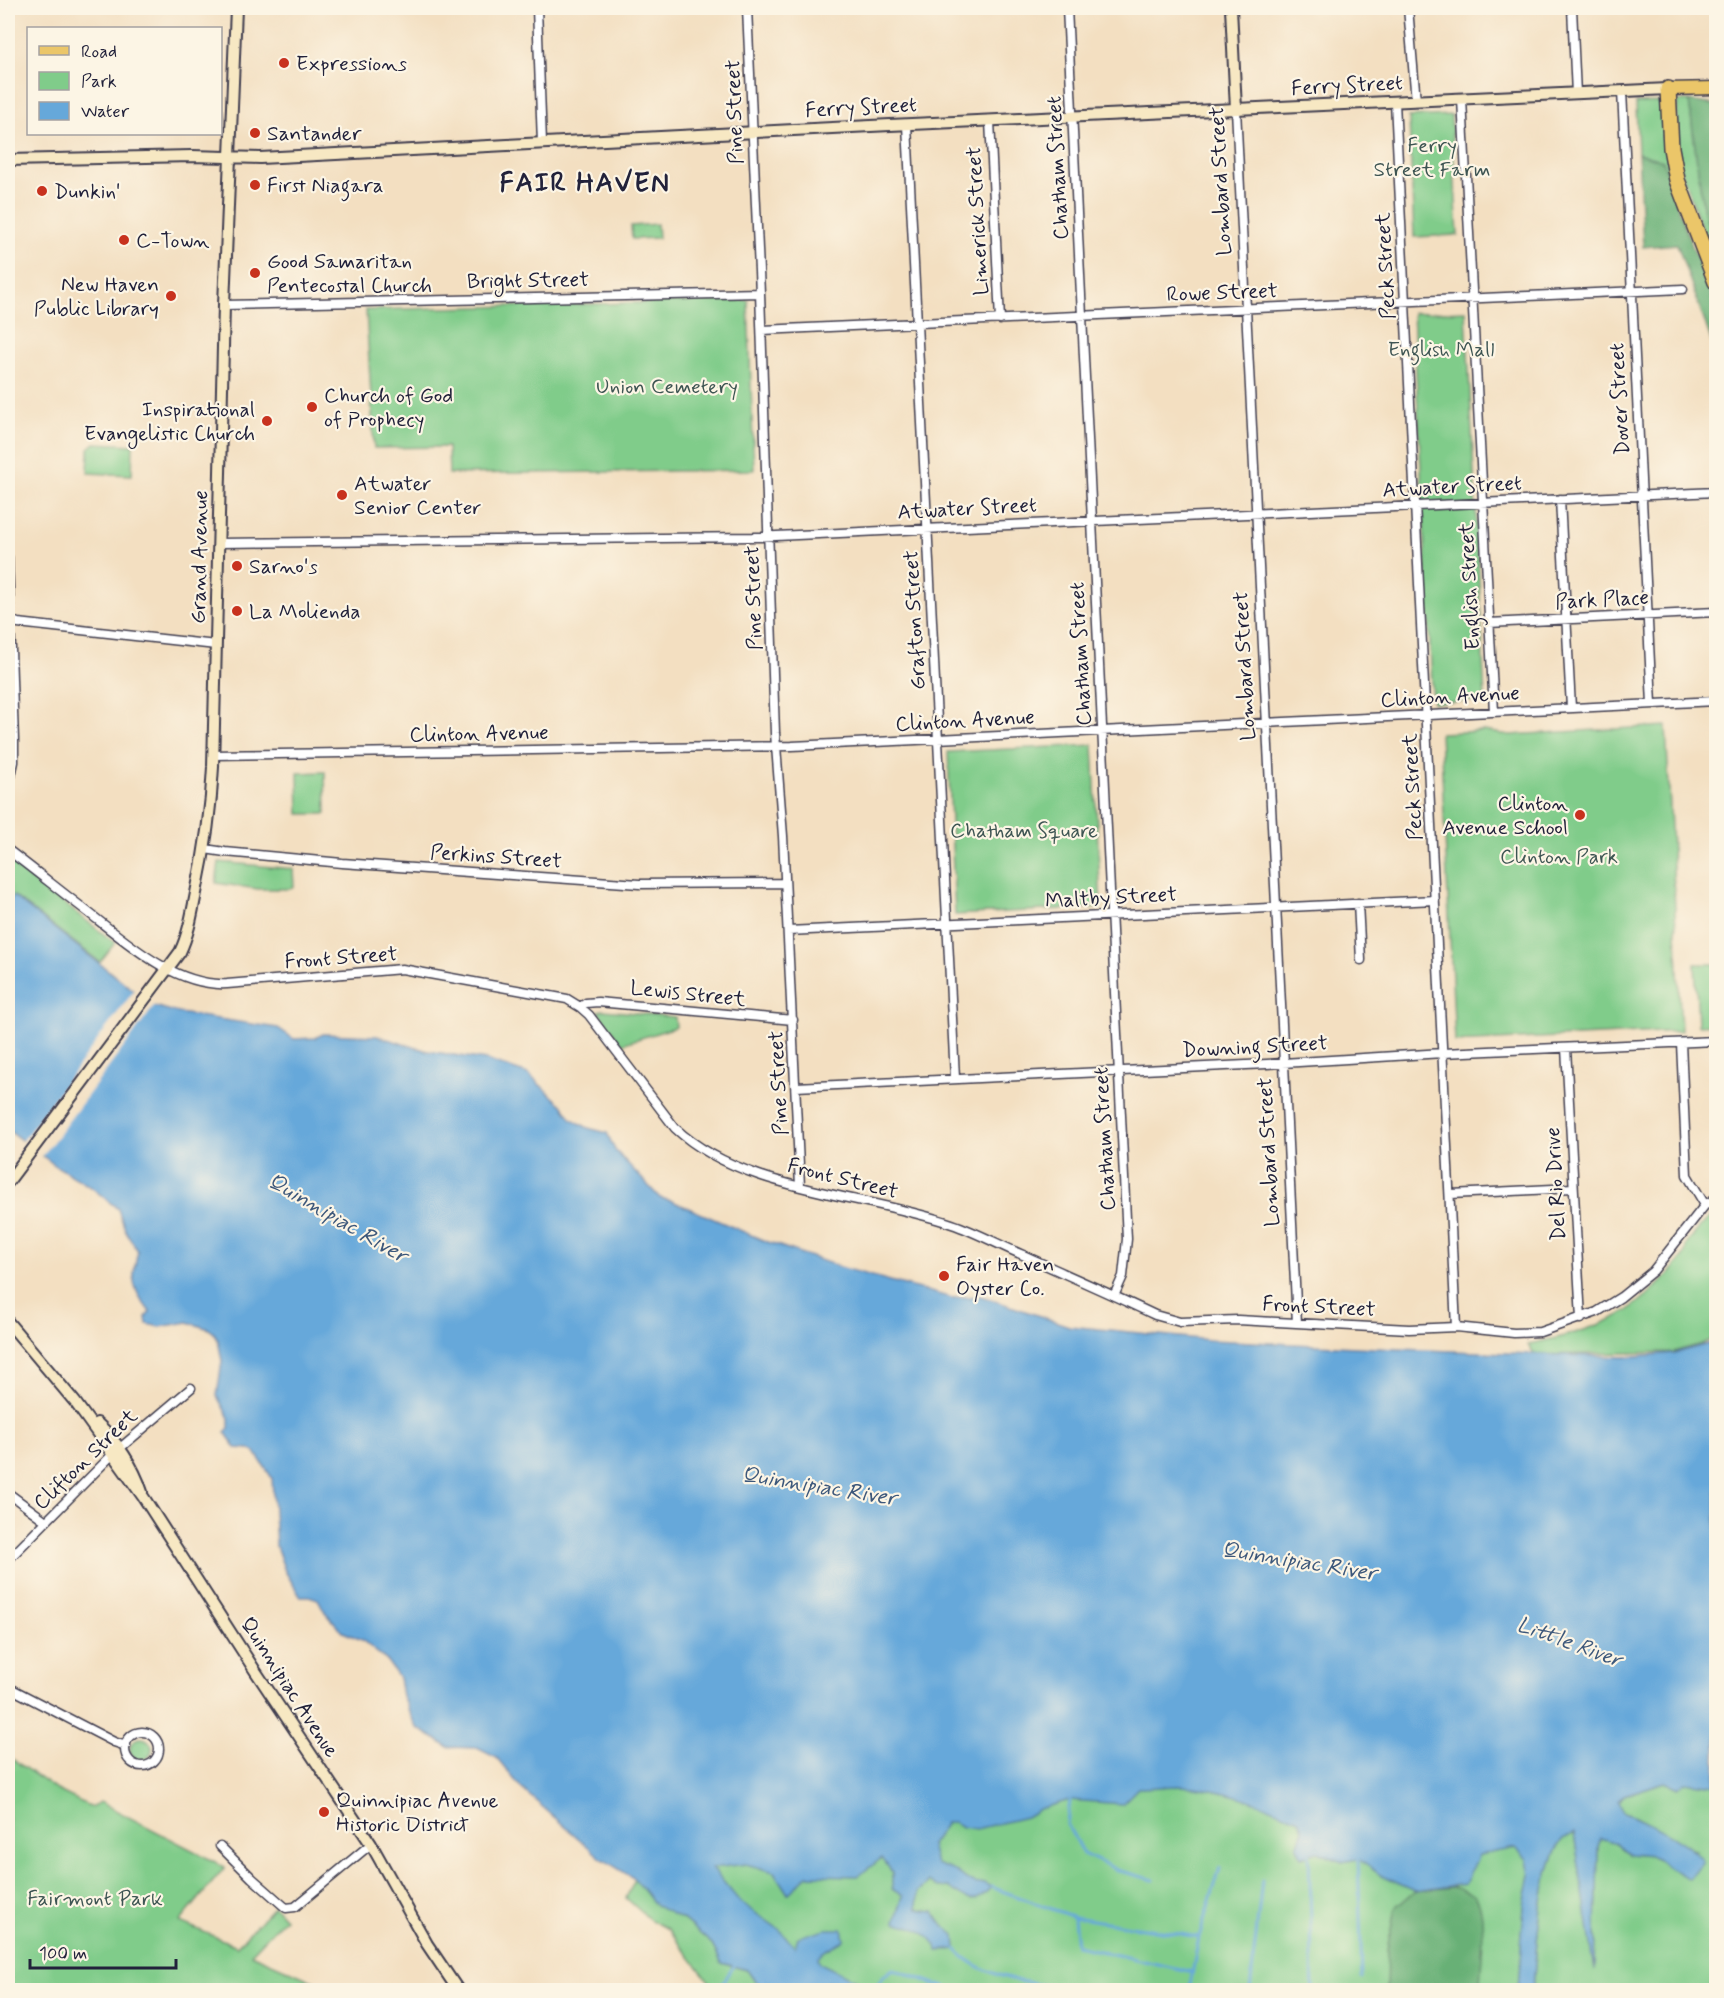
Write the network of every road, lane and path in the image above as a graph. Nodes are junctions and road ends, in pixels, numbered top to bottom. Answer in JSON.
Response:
{"nodes":[{"id":1,"x":236,"y":8,"type":"edge"},
{"id":2,"x":537,"y":8,"type":"edge"},
{"id":3,"x":747,"y":8,"type":"edge"},
{"id":4,"x":1067,"y":8,"type":"edge"},
{"id":5,"x":1231,"y":8,"type":"edge"},
{"id":6,"x":1408,"y":8,"type":"edge"},
{"id":7,"x":1572,"y":8,"type":"edge"},
{"id":8,"x":1716,"y":88,"type":"edge"},
{"id":9,"x":1668,"y":89,"type":"junction"},
{"id":10,"x":1622,"y":91,"type":"junction"},
{"id":11,"x":1576,"y":94,"type":"junction"},
{"id":12,"x":1462,"y":99,"type":"junction"},
{"id":13,"x":1416,"y":101,"type":"junction"},
{"id":14,"x":1395,"y":102,"type":"junction"},
{"id":15,"x":1236,"y":109,"type":"junction"},
{"id":16,"x":1073,"y":117,"type":"junction"},
{"id":17,"x":990,"y":120,"type":"junction"},
{"id":18,"x":907,"y":125,"type":"junction"},
{"id":19,"x":752,"y":133,"type":"junction"},
{"id":20,"x":542,"y":143,"type":"junction"},
{"id":21,"x":230,"y":158,"type":"junction"},
{"id":22,"x":8,"y":160,"type":"edge"},
{"id":23,"x":1716,"y":282,"type":"edge"},
{"id":24,"x":1683,"y":289,"type":"dead end"},
{"id":25,"x":1632,"y":291,"type":"junction"},
{"id":26,"x":760,"y":293,"type":"junction"},
{"id":27,"x":1472,"y":298,"type":"junction"},
{"id":28,"x":1405,"y":302,"type":"junction"},
{"id":29,"x":224,"y":305,"type":"junction"},
{"id":30,"x":1245,"y":309,"type":"junction"},
{"id":31,"x":1083,"y":316,"type":"junction"},
{"id":32,"x":1000,"y":320,"type":"junction"},
{"id":33,"x":917,"y":323,"type":"junction"},
{"id":34,"x":762,"y":330,"type":"junction"},
{"id":35,"x":1716,"y":492,"type":"edge"},
{"id":36,"x":1642,"y":495,"type":"junction"},
{"id":37,"x":1560,"y":499,"type":"junction"},
{"id":38,"x":1483,"y":502,"type":"junction"},
{"id":39,"x":1415,"y":505,"type":"junction"},
{"id":40,"x":1256,"y":513,"type":"junction"},
{"id":41,"x":1091,"y":521,"type":"junction"},
{"id":42,"x":927,"y":528,"type":"junction"},
{"id":43,"x":768,"y":536,"type":"junction"},
{"id":44,"x":219,"y":543,"type":"junction"},
{"id":45,"x":8,"y":557,"type":"edge"},
{"id":46,"x":1716,"y":612,"type":"edge"},
{"id":47,"x":1647,"y":615,"type":"junction"},
{"id":48,"x":1567,"y":619,"type":"junction"},
{"id":49,"x":9,"y":620,"type":"edge"},
{"id":50,"x":1489,"y":622,"type":"junction"},
{"id":51,"x":216,"y":645,"type":"junction"},
{"id":52,"x":1716,"y":701,"type":"edge"},
{"id":53,"x":1652,"y":704,"type":"junction"},
{"id":54,"x":1571,"y":708,"type":"junction"},
{"id":55,"x":1494,"y":712,"type":"junction"},
{"id":56,"x":1426,"y":715,"type":"junction"},
{"id":57,"x":1266,"y":724,"type":"junction"},
{"id":58,"x":1102,"y":732,"type":"junction"},
{"id":59,"x":938,"y":740,"type":"junction"},
{"id":60,"x":777,"y":746,"type":"junction"},
{"id":61,"x":214,"y":755,"type":"junction"},
{"id":62,"x":8,"y":789,"type":"edge"},
{"id":63,"x":205,"y":849,"type":"junction"},
{"id":64,"x":8,"y":850,"type":"edge"},
{"id":65,"x":785,"y":883,"type":"junction"},
{"id":66,"x":1435,"y":900,"type":"junction"},
{"id":67,"x":1358,"y":903,"type":"junction"},
{"id":68,"x":1276,"y":907,"type":"junction"},
{"id":69,"x":1111,"y":915,"type":"junction"},
{"id":70,"x":947,"y":922,"type":"junction"},
{"id":71,"x":788,"y":931,"type":"junction"},
{"id":72,"x":1361,"y":960,"type":"dead end"},
{"id":73,"x":168,"y":968,"type":"junction"},
{"id":74,"x":580,"y":1007,"type":"junction"},
{"id":75,"x":793,"y":1020,"type":"junction"},
{"id":76,"x":1716,"y":1041,"type":"edge"},
{"id":77,"x":1681,"y":1042,"type":"junction"},
{"id":78,"x":1566,"y":1048,"type":"junction"},
{"id":79,"x":1443,"y":1053,"type":"junction"},
{"id":80,"x":1283,"y":1063,"type":"junction"},
{"id":81,"x":1119,"y":1072,"type":"junction"},
{"id":82,"x":955,"y":1078,"type":"junction"},
{"id":83,"x":796,"y":1087,"type":"junction"},
{"id":84,"x":8,"y":1182,"type":"edge"},
{"id":85,"x":800,"y":1186,"type":"junction"},
{"id":86,"x":1573,"y":1188,"type":"junction"},
{"id":87,"x":1450,"y":1194,"type":"junction"},
{"id":88,"x":1716,"y":1198,"type":"edge"},
{"id":89,"x":1705,"y":1205,"type":"junction"},
{"id":90,"x":1114,"y":1296,"type":"junction"},
{"id":91,"x":1581,"y":1319,"type":"junction"},
{"id":92,"x":8,"y":1322,"type":"edge"},
{"id":93,"x":1297,"y":1323,"type":"junction"},
{"id":94,"x":1456,"y":1327,"type":"junction"},
{"id":95,"x":191,"y":1388,"type":"dead end"},
{"id":96,"x":116,"y":1451,"type":"junction"},
{"id":97,"x":8,"y":1493,"type":"edge"},
{"id":98,"x":46,"y":1521,"type":"junction"},
{"id":99,"x":8,"y":1560,"type":"edge"},
{"id":100,"x":8,"y":1687,"type":"edge"},
{"id":101,"x":126,"y":1746,"type":"junction"},
{"id":102,"x":371,"y":1844,"type":"junction"},
{"id":103,"x":220,"y":1846,"type":"dead end"},
{"id":104,"x":458,"y":1990,"type":"edge"}],
"edges":[{"from":1,"to":21,"type":"main road","name":"Grand Avenue"},
{"from":2,"to":20,"type":"street"},
{"from":3,"to":19,"type":"street","name":"Pine Street"},
{"from":4,"to":16,"type":"street","name":"Chatham Street"},
{"from":5,"to":15,"type":"main road","name":"Lombard Street"},
{"from":6,"to":13,"type":"street"},
{"from":7,"to":11,"type":"street"},
{"from":8,"to":9,"type":"main road","name":"Ferry Street"},
{"from":9,"to":10,"type":"main road","name":"Ferry Street"},
{"from":9,"to":23,"type":"highway"},
{"from":10,"to":11,"type":"main road","name":"Ferry Street"},
{"from":10,"to":25,"type":"street","name":"Dover Street"},
{"from":11,"to":12,"type":"main road","name":"Ferry Street"},
{"from":12,"to":13,"type":"main road","name":"Ferry Street"},
{"from":12,"to":27,"type":"street","name":"English Street"},
{"from":13,"to":14,"type":"main road","name":"Ferry Street"},
{"from":14,"to":15,"type":"main road","name":"Ferry Street"},
{"from":14,"to":28,"type":"street","name":"Peck Street"},
{"from":15,"to":16,"type":"main road","name":"Ferry Street"},
{"from":15,"to":30,"type":"street","name":"Lombard Street"},
{"from":16,"to":17,"type":"main road","name":"Ferry Street"},
{"from":16,"to":31,"type":"street","name":"Chatham Street"},
{"from":17,"to":18,"type":"main road","name":"Ferry Street"},
{"from":17,"to":32,"type":"street","name":"Limerick Street"},
{"from":18,"to":19,"type":"main road","name":"Ferry Street"},
{"from":18,"to":33,"type":"street","name":"Grafton Street"},
{"from":19,"to":20,"type":"main road","name":"Ferry Street"},
{"from":19,"to":26,"type":"street","name":"Pine Street"},
{"from":20,"to":21,"type":"main road","name":"Ferry Street"},
{"from":21,"to":22,"type":"main road","name":"Ferry Street"},
{"from":21,"to":29,"type":"main road","name":"Grand Avenue"},
{"from":24,"to":25,"type":"street","name":"Rowe Street"},
{"from":25,"to":27,"type":"street","name":"Rowe Street"},
{"from":25,"to":36,"type":"street","name":"Dover Street"},
{"from":26,"to":29,"type":"street","name":"Bright Street"},
{"from":26,"to":34,"type":"street","name":"Pine Street"},
{"from":27,"to":28,"type":"street","name":"Rowe Street"},
{"from":27,"to":38,"type":"street","name":"English Street"},
{"from":28,"to":30,"type":"street","name":"Rowe Street"},
{"from":28,"to":39,"type":"street","name":"Peck Street"},
{"from":29,"to":44,"type":"main road","name":"Grand Avenue"},
{"from":30,"to":31,"type":"street","name":"Rowe Street"},
{"from":30,"to":40,"type":"street","name":"Lombard Street"},
{"from":31,"to":32,"type":"street","name":"Rowe Street"},
{"from":31,"to":41,"type":"street","name":"Chatham Street"},
{"from":32,"to":33,"type":"street","name":"Rowe Street"},
{"from":33,"to":34,"type":"street","name":"Rowe Street"},
{"from":33,"to":42,"type":"street","name":"Grafton Street"},
{"from":34,"to":43,"type":"street","name":"Pine Street"},
{"from":35,"to":36,"type":"street","name":"Atwater Street"},
{"from":36,"to":37,"type":"street","name":"Atwater Street"},
{"from":36,"to":47,"type":"street","name":"Dover Street"},
{"from":37,"to":38,"type":"street","name":"Atwater Street"},
{"from":37,"to":48,"type":"street"},
{"from":38,"to":39,"type":"street","name":"Atwater Street"},
{"from":38,"to":50,"type":"street","name":"English Street"},
{"from":39,"to":40,"type":"street","name":"Atwater Street"},
{"from":39,"to":56,"type":"street","name":"Peck Street"},
{"from":40,"to":41,"type":"street","name":"Atwater Street"},
{"from":40,"to":57,"type":"street","name":"Lombard Street"},
{"from":41,"to":42,"type":"street","name":"Atwater Street"},
{"from":41,"to":58,"type":"street","name":"Chatham Street"},
{"from":42,"to":43,"type":"street","name":"Atwater Street"},
{"from":42,"to":59,"type":"street","name":"Grafton Street"},
{"from":43,"to":44,"type":"street","name":"Atwater Street"},
{"from":43,"to":60,"type":"street","name":"Pine Street"},
{"from":44,"to":51,"type":"main road","name":"Grand Avenue"},
{"from":45,"to":49,"type":"street"},
{"from":46,"to":47,"type":"street","name":"Park Place"},
{"from":47,"to":48,"type":"street","name":"Park Place"},
{"from":47,"to":53,"type":"street","name":"Dover Street"},
{"from":48,"to":50,"type":"street","name":"Park Place"},
{"from":48,"to":54,"type":"street"},
{"from":49,"to":51,"type":"street"},
{"from":49,"to":62,"type":"street"},
{"from":50,"to":55,"type":"street","name":"English Street"},
{"from":51,"to":61,"type":"main road","name":"Grand Avenue"},
{"from":52,"to":53,"type":"street","name":"Clinton Avenue"},
{"from":53,"to":54,"type":"street","name":"Clinton Avenue"},
{"from":54,"to":55,"type":"street","name":"Clinton Avenue"},
{"from":55,"to":56,"type":"street","name":"Clinton Avenue"},
{"from":56,"to":57,"type":"street","name":"Clinton Avenue"},
{"from":56,"to":66,"type":"street","name":"Peck Street"},
{"from":57,"to":58,"type":"street","name":"Clinton Avenue"},
{"from":57,"to":68,"type":"street","name":"Lombard Street"},
{"from":58,"to":59,"type":"street","name":"Clinton Avenue"},
{"from":58,"to":69,"type":"street","name":"Chatham Street"},
{"from":59,"to":60,"type":"street","name":"Clinton Avenue"},
{"from":59,"to":70,"type":"street","name":"Grafton Street"},
{"from":60,"to":61,"type":"street","name":"Clinton Avenue"},
{"from":60,"to":65,"type":"street","name":"Pine Street"},
{"from":61,"to":63,"type":"main road","name":"Grand Avenue"},
{"from":63,"to":65,"type":"street","name":"Perkins Street"},
{"from":63,"to":73,"type":"main road","name":"Grand Avenue"},
{"from":64,"to":73,"type":"street","name":"Front Street"},
{"from":65,"to":71,"type":"street","name":"Pine Street"},
{"from":66,"to":67,"type":"street","name":"Maltby Street"},
{"from":66,"to":79,"type":"street","name":"Peck Street"},
{"from":67,"to":68,"type":"street","name":"Maltby Street"},
{"from":67,"to":72,"type":"street"},
{"from":68,"to":69,"type":"street","name":"Maltby Street"},
{"from":68,"to":80,"type":"street","name":"Lombard Street"},
{"from":69,"to":70,"type":"street","name":"Maltby Street"},
{"from":69,"to":81,"type":"street","name":"Chatham Street"},
{"from":70,"to":71,"type":"street","name":"Maltby Street"},
{"from":70,"to":82,"type":"street","name":"Grafton Street"},
{"from":71,"to":75,"type":"street","name":"Pine Street"},
{"from":73,"to":74,"type":"street","name":"Front Street"},
{"from":73,"to":84,"type":"main road","name":"Grand Avenue"},
{"from":74,"to":75,"type":"street","name":"Lewis Street"},
{"from":74,"to":85,"type":"street","name":"Front Street"},
{"from":75,"to":83,"type":"street","name":"Pine Street"},
{"from":76,"to":77,"type":"street","name":"Downing Street"},
{"from":77,"to":78,"type":"street","name":"Downing Street"},
{"from":77,"to":89,"type":"street"},
{"from":78,"to":79,"type":"street","name":"Downing Street"},
{"from":78,"to":86,"type":"street","name":"Del Rio Drive"},
{"from":79,"to":80,"type":"street","name":"Downing Street"},
{"from":79,"to":87,"type":"street","name":"Peck Street"},
{"from":80,"to":81,"type":"street","name":"Downing Street"},
{"from":80,"to":93,"type":"street","name":"Lombard Street"},
{"from":81,"to":82,"type":"street","name":"Downing Street"},
{"from":81,"to":90,"type":"street","name":"Chatham Street"},
{"from":82,"to":83,"type":"street","name":"Downing Street"},
{"from":83,"to":85,"type":"street","name":"Pine Street"},
{"from":85,"to":90,"type":"street","name":"Front Street"},
{"from":86,"to":87,"type":"street"},
{"from":86,"to":91,"type":"street","name":"Del Rio Drive"},
{"from":87,"to":94,"type":"street","name":"Peck Street"},
{"from":88,"to":89,"type":"street","name":"Front Street"},
{"from":89,"to":91,"type":"street","name":"Front Street"},
{"from":90,"to":93,"type":"street","name":"Front Street"},
{"from":91,"to":94,"type":"street","name":"Front Street"},
{"from":92,"to":96,"type":"main road","name":"Quinnipiac Avenue"},
{"from":93,"to":94,"type":"street","name":"Front Street"},
{"from":95,"to":96,"type":"street","name":"Clifton Street"},
{"from":96,"to":98,"type":"street","name":"Clifton Street"},
{"from":96,"to":102,"type":"main road","name":"Quinnipiac Avenue"},
{"from":97,"to":98,"type":"street"},
{"from":98,"to":99,"type":"street","name":"Clifton Street"},
{"from":100,"to":101,"type":"street"},
{"from":101,"to":101,"type":"street"},
{"from":102,"to":103,"type":"street"},
{"from":102,"to":104,"type":"main road","name":"Quinnipiac Avenue"}]}
